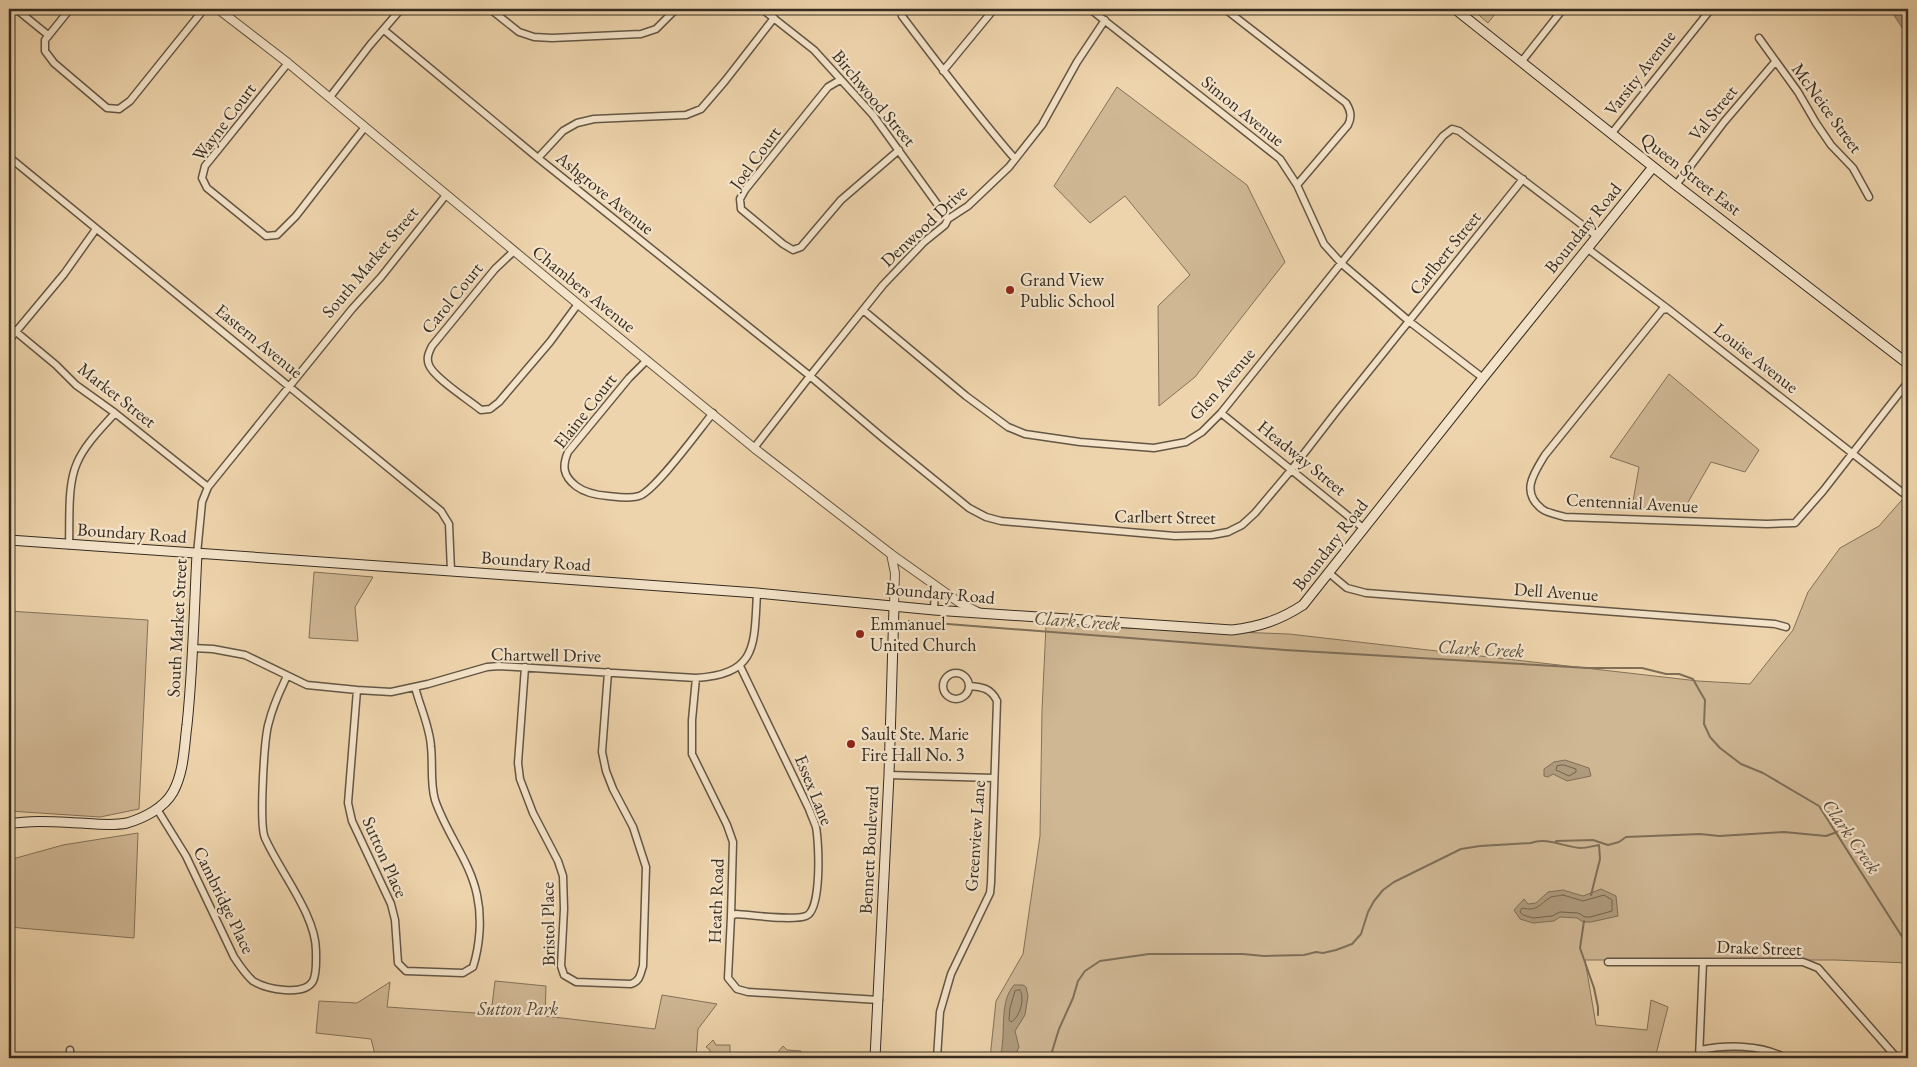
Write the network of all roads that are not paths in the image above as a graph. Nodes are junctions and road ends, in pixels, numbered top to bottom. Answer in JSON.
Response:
{"nodes":[{"id":1,"x":16,"y":9,"type":"edge"},
{"id":2,"x":70,"y":9,"type":"edge"},
{"id":3,"x":204,"y":9,"type":"edge"},
{"id":4,"x":218,"y":9,"type":"edge"},
{"id":5,"x":401,"y":9,"type":"edge"},
{"id":6,"x":490,"y":9,"type":"edge"},
{"id":7,"x":676,"y":9,"type":"edge"},
{"id":8,"x":762,"y":9,"type":"edge"},
{"id":9,"x":900,"y":9,"type":"edge"},
{"id":10,"x":994,"y":9,"type":"edge"},
{"id":11,"x":1090,"y":9,"type":"edge"},
{"id":12,"x":1225,"y":9,"type":"edge"},
{"id":13,"x":1455,"y":9,"type":"edge"},
{"id":14,"x":1563,"y":9,"type":"edge"},
{"id":15,"x":1711,"y":9,"type":"edge"},
{"id":16,"x":774,"y":18,"type":"junction"},
{"id":17,"x":1105,"y":20,"type":"junction"},
{"id":18,"x":384,"y":30,"type":"junction"},
{"id":19,"x":48,"y":35,"type":"junction"},
{"id":20,"x":1759,"y":38,"type":"dead end"},
{"id":21,"x":1522,"y":61,"type":"junction"},
{"id":22,"x":288,"y":62,"type":"junction"},
{"id":23,"x":1775,"y":62,"type":"junction"},
{"id":24,"x":943,"y":71,"type":"junction"},
{"id":25,"x":840,"y":80,"type":"junction"},
{"id":26,"x":330,"y":98,"type":"junction"},
{"id":27,"x":365,"y":127,"type":"junction"},
{"id":28,"x":1612,"y":133,"type":"junction"},
{"id":29,"x":899,"y":150,"type":"junction"},
{"id":30,"x":9,"y":157,"type":"edge"},
{"id":31,"x":538,"y":158,"type":"junction"},
{"id":32,"x":1015,"y":159,"type":"junction"},
{"id":33,"x":1653,"y":167,"type":"junction"},
{"id":34,"x":1523,"y":180,"type":"junction"},
{"id":35,"x":1676,"y":184,"type":"junction"},
{"id":36,"x":1297,"y":185,"type":"junction"},
{"id":37,"x":446,"y":195,"type":"junction"},
{"id":38,"x":1869,"y":197,"type":"dead end"},
{"id":39,"x":948,"y":219,"type":"junction"},
{"id":40,"x":96,"y":229,"type":"junction"},
{"id":41,"x":1598,"y":237,"type":"junction"},
{"id":42,"x":1588,"y":249,"type":"junction"},
{"id":43,"x":514,"y":251,"type":"junction"},
{"id":44,"x":1342,"y":264,"type":"junction"},
{"id":45,"x":578,"y":304,"type":"junction"},
{"id":46,"x":1668,"y":309,"type":"junction"},
{"id":47,"x":863,"y":310,"type":"junction"},
{"id":48,"x":1410,"y":322,"type":"junction"},
{"id":49,"x":9,"y":326,"type":"edge"},
{"id":50,"x":16,"y":331,"type":"junction"},
{"id":51,"x":9,"y":340,"type":"edge"},
{"id":52,"x":647,"y":360,"type":"junction"},
{"id":53,"x":1908,"y":364,"type":"edge"},
{"id":54,"x":810,"y":376,"type":"junction"},
{"id":55,"x":1483,"y":378,"type":"junction"},
{"id":56,"x":1908,"y":382,"type":"edge"},
{"id":57,"x":291,"y":386,"type":"junction"},
{"id":58,"x":1221,"y":412,"type":"junction"},
{"id":59,"x":115,"y":413,"type":"junction"},
{"id":60,"x":713,"y":413,"type":"junction"},
{"id":61,"x":754,"y":448,"type":"junction"},
{"id":62,"x":1853,"y":453,"type":"junction"},
{"id":63,"x":1292,"y":470,"type":"junction"},
{"id":64,"x":208,"y":487,"type":"junction"},
{"id":65,"x":1903,"y":493,"type":"dead end"},
{"id":66,"x":1364,"y":528,"type":"junction"},
{"id":67,"x":9,"y":540,"type":"edge"},
{"id":68,"x":69,"y":545,"type":"junction"},
{"id":69,"x":198,"y":554,"type":"junction"},
{"id":70,"x":891,"y":554,"type":"junction"},
{"id":71,"x":451,"y":571,"type":"junction"},
{"id":72,"x":1329,"y":573,"type":"junction"},
{"id":73,"x":936,"y":586,"type":"junction"},
{"id":74,"x":757,"y":593,"type":"junction"},
{"id":75,"x":894,"y":606,"type":"junction"},
{"id":76,"x":934,"y":610,"type":"junction"},
{"id":77,"x":980,"y":613,"type":"junction"},
{"id":78,"x":1786,"y":627,"type":"dead end"},
{"id":79,"x":192,"y":648,"type":"junction"},
{"id":80,"x":740,"y":666,"type":"junction"},
{"id":81,"x":525,"y":667,"type":"junction"},
{"id":82,"x":608,"y":672,"type":"junction"},
{"id":83,"x":287,"y":676,"type":"junction"},
{"id":84,"x":696,"y":678,"type":"junction"},
{"id":85,"x":969,"y":686,"type":"junction"},
{"id":86,"x":415,"y":688,"type":"junction"},
{"id":87,"x":357,"y":690,"type":"junction"},
{"id":88,"x":889,"y":775,"type":"junction"},
{"id":89,"x":994,"y":778,"type":"junction"},
{"id":90,"x":157,"y":809,"type":"junction"},
{"id":91,"x":9,"y":824,"type":"edge"},
{"id":92,"x":731,"y":916,"type":"junction"},
{"id":93,"x":1608,"y":962,"type":"dead end"},
{"id":94,"x":1703,"y":962,"type":"junction"},
{"id":95,"x":879,"y":1000,"type":"junction"},
{"id":96,"x":70,"y":1050,"type":"dead end"},
{"id":97,"x":1700,"y":1050,"type":"junction"},
{"id":98,"x":70,"y":1058,"type":"edge"},
{"id":99,"x":875,"y":1058,"type":"edge"},
{"id":100,"x":937,"y":1058,"type":"edge"},
{"id":101,"x":1699,"y":1058,"type":"edge"},
{"id":102,"x":1784,"y":1058,"type":"edge"},
{"id":103,"x":1897,"y":1058,"type":"edge"}],
"edges":[{"from":1,"to":19,"type":"street"},
{"from":2,"to":19,"type":"street"},
{"from":3,"to":19,"type":"street"},
{"from":4,"to":22,"type":"street","name":"Chambers Avenue"},
{"from":5,"to":18,"type":"street"},
{"from":6,"to":7,"type":"street"},
{"from":8,"to":16,"type":"street","name":"Birchwood Street"},
{"from":9,"to":24,"type":"street"},
{"from":10,"to":24,"type":"street"},
{"from":11,"to":17,"type":"street","name":"Simon Avenue"},
{"from":12,"to":36,"type":"street"},
{"from":13,"to":21,"type":"main road","name":"Queen Street East"},
{"from":14,"to":21,"type":"street"},
{"from":15,"to":28,"type":"street","name":"Varsity Avenue"},
{"from":16,"to":25,"type":"street","name":"Birchwood Street"},
{"from":16,"to":31,"type":"street"},
{"from":17,"to":32,"type":"street","name":"Denwood Drive"},
{"from":17,"to":36,"type":"street","name":"Simon Avenue"},
{"from":18,"to":26,"type":"street"},
{"from":18,"to":31,"type":"street","name":"Ashgrove Avenue"},
{"from":20,"to":23,"type":"street","name":"McNeice Street"},
{"from":21,"to":28,"type":"main road","name":"Queen Street East"},
{"from":22,"to":26,"type":"street","name":"Chambers Avenue"},
{"from":22,"to":27,"type":"street","name":"Wayne Court"},
{"from":23,"to":35,"type":"street","name":"Val Street"},
{"from":23,"to":38,"type":"street","name":"McNeice Street"},
{"from":24,"to":32,"type":"street"},
{"from":25,"to":29,"type":"street","name":"Birchwood Street"},
{"from":25,"to":29,"type":"street","name":"Joel Court"},
{"from":26,"to":27,"type":"street","name":"Chambers Avenue"},
{"from":27,"to":37,"type":"street","name":"Chambers Avenue"},
{"from":28,"to":33,"type":"main road","name":"Queen Street East"},
{"from":29,"to":39,"type":"street","name":"Birchwood Street"},
{"from":30,"to":40,"type":"street","name":"Eastern Avenue"},
{"from":31,"to":54,"type":"street","name":"Ashgrove Avenue"},
{"from":32,"to":39,"type":"street","name":"Denwood Drive"},
{"from":33,"to":35,"type":"main road","name":"Queen Street East"},
{"from":33,"to":41,"type":"main road","name":"Boundary Road"},
{"from":34,"to":41,"type":"street"},
{"from":34,"to":44,"type":"street","name":"Glen Avenue"},
{"from":34,"to":48,"type":"street","name":"Carlbert Street"},
{"from":35,"to":53,"type":"main road","name":"Queen Street East"},
{"from":36,"to":44,"type":"street","name":"Simon Avenue"},
{"from":37,"to":43,"type":"street","name":"Chambers Avenue"},
{"from":37,"to":57,"type":"street","name":"South Market Street"},
{"from":39,"to":47,"type":"street","name":"Denwood Drive"},
{"from":40,"to":50,"type":"street"},
{"from":40,"to":57,"type":"street","name":"Eastern Avenue"},
{"from":41,"to":42,"type":"main road","name":"Boundary Road"},
{"from":42,"to":46,"type":"street","name":"Louise Avenue"},
{"from":42,"to":55,"type":"main road","name":"Boundary Road"},
{"from":43,"to":45,"type":"street","name":"Chambers Avenue"},
{"from":43,"to":45,"type":"street","name":"Carol Court"},
{"from":44,"to":48,"type":"street","name":"Simon Avenue"},
{"from":44,"to":58,"type":"street","name":"Glen Avenue"},
{"from":45,"to":52,"type":"street","name":"Chambers Avenue"},
{"from":46,"to":62,"type":"street","name":"Louise Avenue"},
{"from":46,"to":62,"type":"street","name":"Centennial Avenue"},
{"from":47,"to":54,"type":"street","name":"Denwood Drive"},
{"from":47,"to":58,"type":"street","name":"Glen Avenue"},
{"from":48,"to":55,"type":"street","name":"Simon Avenue"},
{"from":48,"to":63,"type":"street","name":"Carlbert Street"},
{"from":49,"to":50,"type":"street","name":"Market Street"},
{"from":50,"to":51,"type":"street"},
{"from":50,"to":59,"type":"street","name":"Market Street"},
{"from":52,"to":60,"type":"street","name":"Chambers Avenue"},
{"from":52,"to":60,"type":"street","name":"Elaine Court"},
{"from":54,"to":61,"type":"street","name":"Denwood Drive"},
{"from":54,"to":63,"type":"street","name":"Carlbert Street"},
{"from":55,"to":66,"type":"main road","name":"Boundary Road"},
{"from":56,"to":62,"type":"street","name":"Centennial Avenue"},
{"from":57,"to":64,"type":"street","name":"South Market Street"},
{"from":57,"to":71,"type":"street","name":"Eastern Avenue"},
{"from":58,"to":63,"type":"street","name":"Headway Street"},
{"from":59,"to":64,"type":"street","name":"Market Street"},
{"from":59,"to":68,"type":"street"},
{"from":60,"to":61,"type":"street","name":"Chambers Avenue"},
{"from":61,"to":70,"type":"street","name":"Chambers Avenue"},
{"from":62,"to":65,"type":"street","name":"Louise Avenue"},
{"from":63,"to":66,"type":"street","name":"Headway Street"},
{"from":64,"to":69,"type":"street","name":"South Market Street"},
{"from":66,"to":72,"type":"main road","name":"Boundary Road"},
{"from":67,"to":68,"type":"main road","name":"Boundary Road"},
{"from":68,"to":69,"type":"main road","name":"Boundary Road"},
{"from":69,"to":71,"type":"main road","name":"Boundary Road"},
{"from":69,"to":79,"type":"main road","name":"South Market Street"},
{"from":70,"to":73,"type":"street","name":"Chambers Avenue"},
{"from":70,"to":75,"type":"street","name":"Bennett Boulevard"},
{"from":71,"to":74,"type":"main road","name":"Boundary Road"},
{"from":72,"to":77,"type":"main road","name":"Boundary Road"},
{"from":72,"to":78,"type":"street","name":"Dell Avenue"},
{"from":73,"to":76,"type":"street"},
{"from":73,"to":77,"type":"street","name":"Chambers Avenue"},
{"from":74,"to":75,"type":"main road","name":"Boundary Road"},
{"from":74,"to":80,"type":"street"},
{"from":75,"to":76,"type":"main road","name":"Boundary Road"},
{"from":75,"to":88,"type":"main road","name":"Bennett Boulevard"},
{"from":76,"to":77,"type":"main road","name":"Boundary Road"},
{"from":79,"to":83,"type":"street","name":"Chartwell Drive"},
{"from":79,"to":90,"type":"main road","name":"South Market Street"},
{"from":80,"to":84,"type":"street","name":"Chartwell Drive"},
{"from":80,"to":92,"type":"street","name":"Essex Lane"},
{"from":81,"to":82,"type":"street","name":"Chartwell Drive"},
{"from":81,"to":82,"type":"street","name":"Bristol Place"},
{"from":81,"to":86,"type":"street","name":"Chartwell Drive"},
{"from":82,"to":84,"type":"street","name":"Chartwell Drive"},
{"from":83,"to":87,"type":"street","name":"Chartwell Drive"},
{"from":83,"to":90,"type":"street","name":"Cambridge Place"},
{"from":84,"to":92,"type":"street","name":"Heath Road"},
{"from":85,"to":85,"type":"street","name":"Greenview Lane"},
{"from":85,"to":89,"type":"street","name":"Greenview Lane"},
{"from":86,"to":87,"type":"street","name":"Chartwell Drive"},
{"from":86,"to":87,"type":"street","name":"Sutton Place"},
{"from":88,"to":89,"type":"street"},
{"from":88,"to":95,"type":"main road","name":"Bennett Boulevard"},
{"from":89,"to":100,"type":"street","name":"Greenview Lane"},
{"from":90,"to":91,"type":"main road","name":"South Market Street"},
{"from":92,"to":95,"type":"street","name":"Heath Road"},
{"from":93,"to":94,"type":"street","name":"Drake Street"},
{"from":94,"to":97,"type":"street"},
{"from":94,"to":103,"type":"street","name":"Drake Street"},
{"from":95,"to":99,"type":"main road","name":"Bennett Boulevard"},
{"from":96,"to":98,"type":"street"},
{"from":97,"to":101,"type":"street"},
{"from":97,"to":102,"type":"street"}]}
